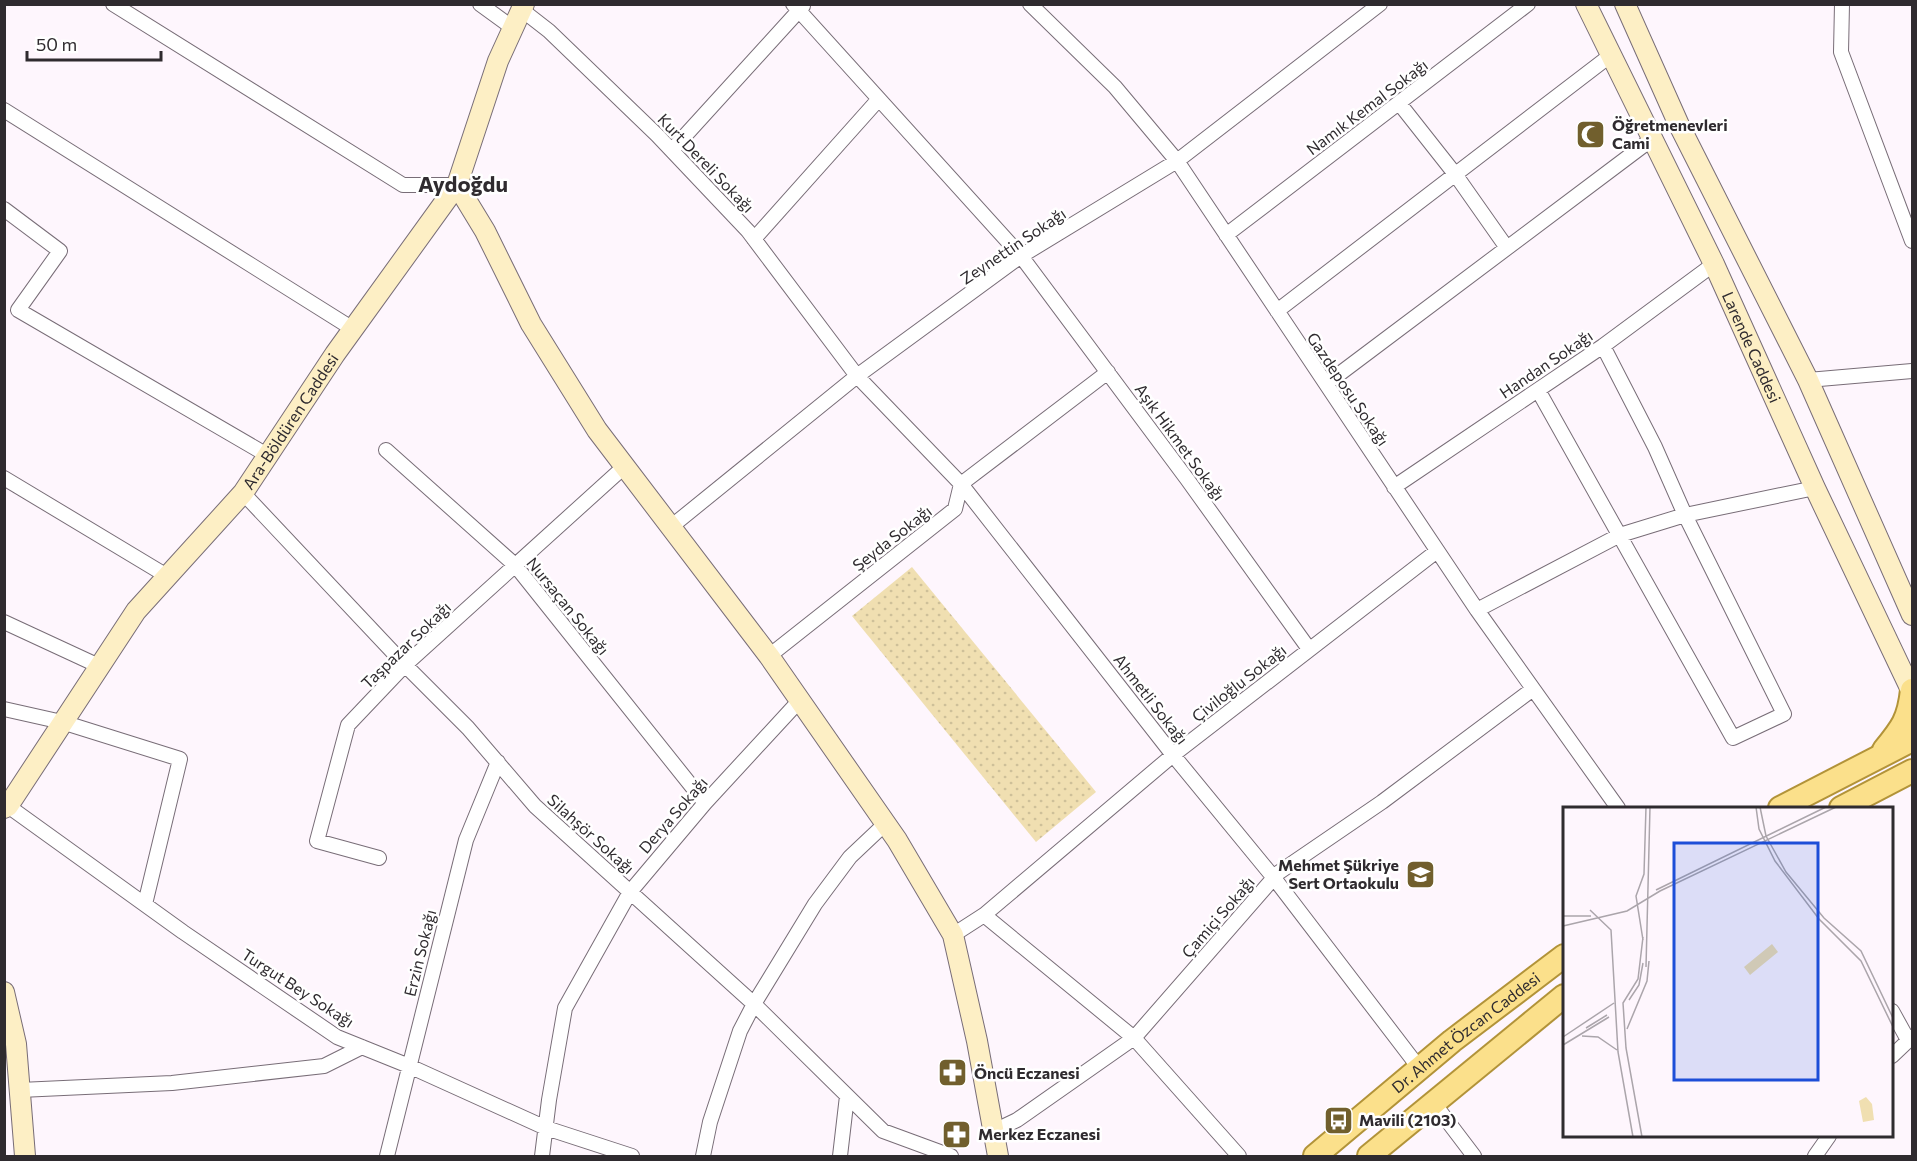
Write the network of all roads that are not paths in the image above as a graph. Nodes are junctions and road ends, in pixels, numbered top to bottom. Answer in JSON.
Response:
{"nodes":[{"id":1,"x":112,"y":4,"type":"edge"},
{"id":2,"x":480,"y":4,"type":"edge"},
{"id":3,"x":1030,"y":4,"type":"edge"},
{"id":4,"x":1380,"y":4,"type":"edge"},
{"id":5,"x":1528,"y":4,"type":"edge"},
{"id":6,"x":1586,"y":4,"type":"edge"},
{"id":7,"x":1842,"y":4,"type":"edge"},
{"id":8,"x":523,"y":7,"type":"edge"},
{"id":9,"x":799,"y":7,"type":"edge"},
{"id":10,"x":1629,"y":9,"type":"edge"},
{"id":11,"x":513,"y":28,"type":"junction"},
{"id":12,"x":1611,"y":55,"type":"junction"},
{"id":13,"x":878,"y":100,"type":"junction"},
{"id":14,"x":1399,"y":103,"type":"junction"},
{"id":15,"x":4,"y":110,"type":"edge"},
{"id":16,"x":1652,"y":139,"type":"junction"},
{"id":17,"x":672,"y":150,"type":"junction"},
{"id":18,"x":1177,"y":161,"type":"junction"},
{"id":19,"x":1455,"y":174,"type":"junction"},
{"id":20,"x":457,"y":184,"type":"junction"},
{"id":21,"x":4,"y":209,"type":"edge"},
{"id":22,"x":1226,"y":235,"type":"junction"},
{"id":23,"x":754,"y":239,"type":"junction"},
{"id":24,"x":1912,"y":241,"type":"edge"},
{"id":25,"x":1507,"y":248,"type":"junction"},
{"id":26,"x":1022,"y":256,"type":"junction"},
{"id":27,"x":1714,"y":264,"type":"junction"},
{"id":28,"x":1277,"y":311,"type":"junction"},
{"id":29,"x":353,"y":329,"type":"junction"},
{"id":30,"x":1603,"y":346,"type":"junction"},
{"id":31,"x":846,"y":359,"type":"joint"},
{"id":32,"x":1108,"y":372,"type":"junction"},
{"id":33,"x":1912,"y":372,"type":"edge"},
{"id":34,"x":857,"y":375,"type":"junction"},
{"id":35,"x":1808,"y":380,"type":"junction"},
{"id":36,"x":1326,"y":384,"type":"junction"},
{"id":37,"x":1538,"y":390,"type":"junction"},
{"id":38,"x":386,"y":450,"type":"dead end"},
{"id":39,"x":267,"y":455,"type":"junction"},
{"id":40,"x":624,"y":465,"type":"junction"},
{"id":41,"x":4,"y":478,"type":"edge"},
{"id":42,"x":961,"y":484,"type":"junction"},
{"id":43,"x":1394,"y":487,"type":"junction"},
{"id":44,"x":1815,"y":488,"type":"junction"},
{"id":45,"x":243,"y":493,"type":"junction"},
{"id":46,"x":1685,"y":515,"type":"junction"},
{"id":47,"x":672,"y":526,"type":"junction"},
{"id":48,"x":1620,"y":535,"type":"junction"},
{"id":49,"x":1437,"y":550,"type":"junction"},
{"id":50,"x":515,"y":565,"type":"junction"},
{"id":51,"x":167,"y":576,"type":"junction"},
{"id":52,"x":1477,"y":610,"type":"junction"},
{"id":53,"x":1912,"y":615,"type":"edge"},
{"id":54,"x":4,"y":622,"type":"edge"},
{"id":55,"x":1309,"y":649,"type":"junction"},
{"id":56,"x":769,"y":656,"type":"junction"},
{"id":57,"x":405,"y":665,"type":"junction"},
{"id":58,"x":99,"y":666,"type":"junction"},
{"id":59,"x":1533,"y":689,"type":"junction"},
{"id":60,"x":1912,"y":691,"type":"edge"},
{"id":61,"x":800,"y":700,"type":"junction"},
{"id":62,"x":4,"y":709,"type":"edge"},
{"id":63,"x":62,"y":722,"type":"junction"},
{"id":64,"x":1912,"y":740,"type":"edge"},
{"id":65,"x":1173,"y":755,"type":"junction"},
{"id":66,"x":1877,"y":758,"type":"junction"},
{"id":67,"x":498,"y":762,"type":"junction"},
{"id":68,"x":1912,"y":771,"type":"edge"},
{"id":69,"x":705,"y":803,"type":"junction"},
{"id":70,"x":7,"y":807,"type":"edge"},
{"id":71,"x":1617,"y":807,"type":"edge"},
{"id":72,"x":1782,"y":807,"type":"edge"},
{"id":73,"x":1843,"y":807,"type":"edge"},
{"id":74,"x":885,"y":823,"type":"junction"},
{"id":75,"x":379,"y":858,"type":"dead end"},
{"id":76,"x":1274,"y":878,"type":"junction"},
{"id":77,"x":630,"y":892,"type":"junction"},
{"id":78,"x":145,"y":904,"type":"junction"},
{"id":79,"x":984,"y":915,"type":"junction"},
{"id":80,"x":953,"y":935,"type":"junction"},
{"id":81,"x":1563,"y":957,"type":"edge"},
{"id":82,"x":4,"y":992,"type":"edge"},
{"id":83,"x":1563,"y":997,"type":"edge"},
{"id":84,"x":754,"y":1004,"type":"junction"},
{"id":85,"x":1893,"y":1013,"type":"edge"},
{"id":86,"x":1134,"y":1038,"type":"junction"},
{"id":87,"x":1910,"y":1039,"type":"edge"},
{"id":88,"x":362,"y":1047,"type":"junction"},
{"id":89,"x":1893,"y":1055,"type":"edge"},
{"id":90,"x":409,"y":1066,"type":"junction"},
{"id":91,"x":1420,"y":1068,"type":"junction"},
{"id":92,"x":20,"y":1090,"type":"junction"},
{"id":93,"x":847,"y":1096,"type":"junction"},
{"id":94,"x":1433,"y":1102,"type":"junction"},
{"id":95,"x":546,"y":1128,"type":"junction"},
{"id":96,"x":994,"y":1131,"type":"junction"},
{"id":97,"x":25,"y":1156,"type":"edge"},
{"id":98,"x":387,"y":1156,"type":"edge"},
{"id":99,"x":542,"y":1156,"type":"edge"},
{"id":100,"x":632,"y":1156,"type":"edge"},
{"id":101,"x":703,"y":1156,"type":"edge"},
{"id":102,"x":840,"y":1156,"type":"edge"},
{"id":103,"x":951,"y":1156,"type":"edge"},
{"id":104,"x":998,"y":1156,"type":"edge"},
{"id":105,"x":1239,"y":1156,"type":"edge"},
{"id":106,"x":1315,"y":1156,"type":"edge"},
{"id":107,"x":1369,"y":1156,"type":"edge"},
{"id":108,"x":1474,"y":1156,"type":"edge"}],
"edges":[{"from":1,"to":20,"type":"street"},
{"from":2,"to":11,"type":"street"},
{"from":3,"to":18,"type":"street","name":"Gazdeposu Sokağı"},
{"from":4,"to":18,"type":"street","name":"Zeynettin Sokağı"},
{"from":5,"to":14,"type":"street","name":"Namık Kemal Sokağı"},
{"from":6,"to":12,"type":"street","name":"Larende Caddesi"},
{"from":7,"to":24,"type":"street"},
{"from":8,"to":11,"type":"street","name":"Ara-Böldüren Caddesi"},
{"from":8,"to":17,"type":"street","name":"Kurt Dereli Sokağı"},
{"from":9,"to":13,"type":"street","name":"Aşık Hikmet Sokağı"},
{"from":9,"to":17,"type":"street"},
{"from":10,"to":35,"type":"street","name":"Larende Caddesi"},
{"from":11,"to":20,"type":"street","name":"Ara-Böldüren Caddesi"},
{"from":12,"to":16,"type":"street","name":"Larende Caddesi"},
{"from":12,"to":19,"type":"street"},
{"from":13,"to":23,"type":"street"},
{"from":13,"to":26,"type":"street","name":"Aşık Hikmet Sokağı"},
{"from":14,"to":19,"type":"street"},
{"from":14,"to":22,"type":"street","name":"Namık Kemal Sokağı"},
{"from":15,"to":29,"type":"street"},
{"from":16,"to":25,"type":"street"},
{"from":16,"to":27,"type":"street","name":"Larende Caddesi"},
{"from":17,"to":23,"type":"street","name":"Kurt Dereli Sokağı"},
{"from":18,"to":22,"type":"street","name":"Gazdeposu Sokağı"},
{"from":18,"to":26,"type":"street","name":"Zeynettin Sokağı"},
{"from":19,"to":25,"type":"street"},
{"from":19,"to":28,"type":"street"},
{"from":20,"to":29,"type":"street","name":"Ara-Böldüren Caddesi"},
{"from":20,"to":40,"type":"street"},
{"from":21,"to":39,"type":"street"},
{"from":22,"to":28,"type":"street","name":"Gazdeposu Sokağı"},
{"from":23,"to":31,"type":"street","name":"Kurt Dereli Sokağı"},
{"from":25,"to":36,"type":"street"},
{"from":26,"to":32,"type":"street","name":"Aşık Hikmet Sokağı"},
{"from":26,"to":34,"type":"street","name":"Zeynettin Sokağı"},
{"from":27,"to":30,"type":"street","name":"Handan Sokağı"},
{"from":27,"to":44,"type":"street","name":"Larende Caddesi"},
{"from":28,"to":36,"type":"street","name":"Gazdeposu Sokağı"},
{"from":29,"to":39,"type":"street","name":"Ara-Böldüren Caddesi"},
{"from":30,"to":37,"type":"street","name":"Handan Sokağı"},
{"from":30,"to":46,"type":"street"},
{"from":31,"to":34,"type":"street","name":"Ahmetli Sokağı"},
{"from":32,"to":42,"type":"street"},
{"from":32,"to":55,"type":"street","name":"Aşık Hikmet Sokağı"},
{"from":33,"to":35,"type":"street"},
{"from":34,"to":42,"type":"street","name":"Ahmetli Sokağı"},
{"from":34,"to":47,"type":"street","name":"Zeynettin Sokağı"},
{"from":35,"to":53,"type":"street","name":"Larende Caddesi"},
{"from":36,"to":43,"type":"street","name":"Gazdeposu Sokağı"},
{"from":37,"to":43,"type":"street","name":"Handan Sokağı"},
{"from":37,"to":48,"type":"street"},
{"from":38,"to":50,"type":"street","name":"Nursaçan Sokağı"},
{"from":39,"to":45,"type":"street","name":"Ara-Böldüren Caddesi"},
{"from":40,"to":47,"type":"street"},
{"from":40,"to":50,"type":"street","name":"Taşpazar Sokağı"},
{"from":41,"to":51,"type":"street"},
{"from":42,"to":56,"type":"street","name":"Şeyda Sokağı"},
{"from":42,"to":65,"type":"street","name":"Ahmetli Sokağı"},
{"from":43,"to":49,"type":"street","name":"Gazdeposu Sokağı"},
{"from":44,"to":46,"type":"street"},
{"from":44,"to":60,"type":"street","name":"Larende Caddesi"},
{"from":45,"to":51,"type":"street","name":"Ara-Böldüren Caddesi"},
{"from":45,"to":57,"type":"street","name":"Silahşör Sokağı"},
{"from":46,"to":48,"type":"street"},
{"from":46,"to":48,"type":"street"},
{"from":47,"to":56,"type":"street"},
{"from":48,"to":52,"type":"street"},
{"from":49,"to":52,"type":"street","name":"Gazdeposu Sokağı"},
{"from":49,"to":55,"type":"street","name":"Çiviloğlu Sokağı"},
{"from":50,"to":57,"type":"street","name":"Taşpazar Sokağı"},
{"from":50,"to":69,"type":"street","name":"Nursaçan Sokağı"},
{"from":51,"to":58,"type":"street","name":"Ara-Böldüren Caddesi"},
{"from":52,"to":59,"type":"street","name":"Gazdeposu Sokağı"},
{"from":54,"to":58,"type":"street"},
{"from":55,"to":65,"type":"street","name":"Çiviloğlu Sokağı"},
{"from":56,"to":61,"type":"street"},
{"from":57,"to":67,"type":"street","name":"Silahşör Sokağı"},
{"from":57,"to":75,"type":"street","name":"Taşpazar Sokağı"},
{"from":58,"to":63,"type":"street","name":"Ara-Böldüren Caddesi"},
{"from":59,"to":71,"type":"street","name":"Gazdeposu Sokağı"},
{"from":59,"to":76,"type":"street","name":"Çamiçi Sokağı"},
{"from":60,"to":66,"type":"main road"},
{"from":61,"to":69,"type":"street","name":"Derya Sokağı"},
{"from":61,"to":74,"type":"street"},
{"from":62,"to":63,"type":"street"},
{"from":63,"to":70,"type":"street","name":"Ara-Böldüren Caddesi"},
{"from":63,"to":78,"type":"street"},
{"from":64,"to":66,"type":"main road"},
{"from":65,"to":76,"type":"street","name":"Ahmetli Sokağı"},
{"from":65,"to":79,"type":"street","name":"Çiviloğlu Sokağı"},
{"from":66,"to":72,"type":"main road"},
{"from":67,"to":77,"type":"street","name":"Silahşör Sokağı"},
{"from":67,"to":90,"type":"street","name":"Erzin Sokağı"},
{"from":68,"to":73,"type":"main road"},
{"from":69,"to":77,"type":"street","name":"Derya Sokağı"},
{"from":70,"to":78,"type":"street","name":"Turgut Bey Sokağı"},
{"from":74,"to":80,"type":"street"},
{"from":74,"to":84,"type":"street"},
{"from":76,"to":86,"type":"street","name":"Çamiçi Sokağı"},
{"from":76,"to":91,"type":"street","name":"Ahmetli Sokağı"},
{"from":77,"to":84,"type":"street","name":"Silahşör Sokağı"},
{"from":77,"to":95,"type":"street","name":"Derya Sokağı"},
{"from":78,"to":88,"type":"street","name":"Turgut Bey Sokağı"},
{"from":79,"to":80,"type":"street","name":"Çiviloğlu Sokağı"},
{"from":79,"to":86,"type":"street"},
{"from":80,"to":96,"type":"street"},
{"from":81,"to":91,"type":"main road","name":"Dr. Ahmet Özcan Caddesi"},
{"from":82,"to":92,"type":"street"},
{"from":83,"to":94,"type":"main road","name":"Dr. Ahmet Özcan Caddesi"},
{"from":84,"to":93,"type":"street","name":"Silahşör Sokağı"},
{"from":84,"to":101,"type":"street"},
{"from":85,"to":87,"type":"street"},
{"from":86,"to":96,"type":"street","name":"Çamiçi Sokağı"},
{"from":86,"to":105,"type":"street"},
{"from":87,"to":89,"type":"street"},
{"from":88,"to":90,"type":"street","name":"Turgut Bey Sokağı"},
{"from":88,"to":92,"type":"street"},
{"from":90,"to":95,"type":"street","name":"Turgut Bey Sokağı"},
{"from":90,"to":98,"type":"street","name":"Erzin Sokağı"},
{"from":91,"to":106,"type":"main road","name":"Dr. Ahmet Özcan Caddesi"},
{"from":92,"to":97,"type":"street"},
{"from":93,"to":102,"type":"street"},
{"from":93,"to":103,"type":"street","name":"Silahşör Sokağı"},
{"from":94,"to":107,"type":"main road","name":"Dr. Ahmet Özcan Caddesi"},
{"from":94,"to":108,"type":"street"},
{"from":95,"to":99,"type":"street","name":"Derya Sokağı"},
{"from":95,"to":100,"type":"street","name":"Turgut Bey Sokağı"},
{"from":96,"to":104,"type":"street"}]}
